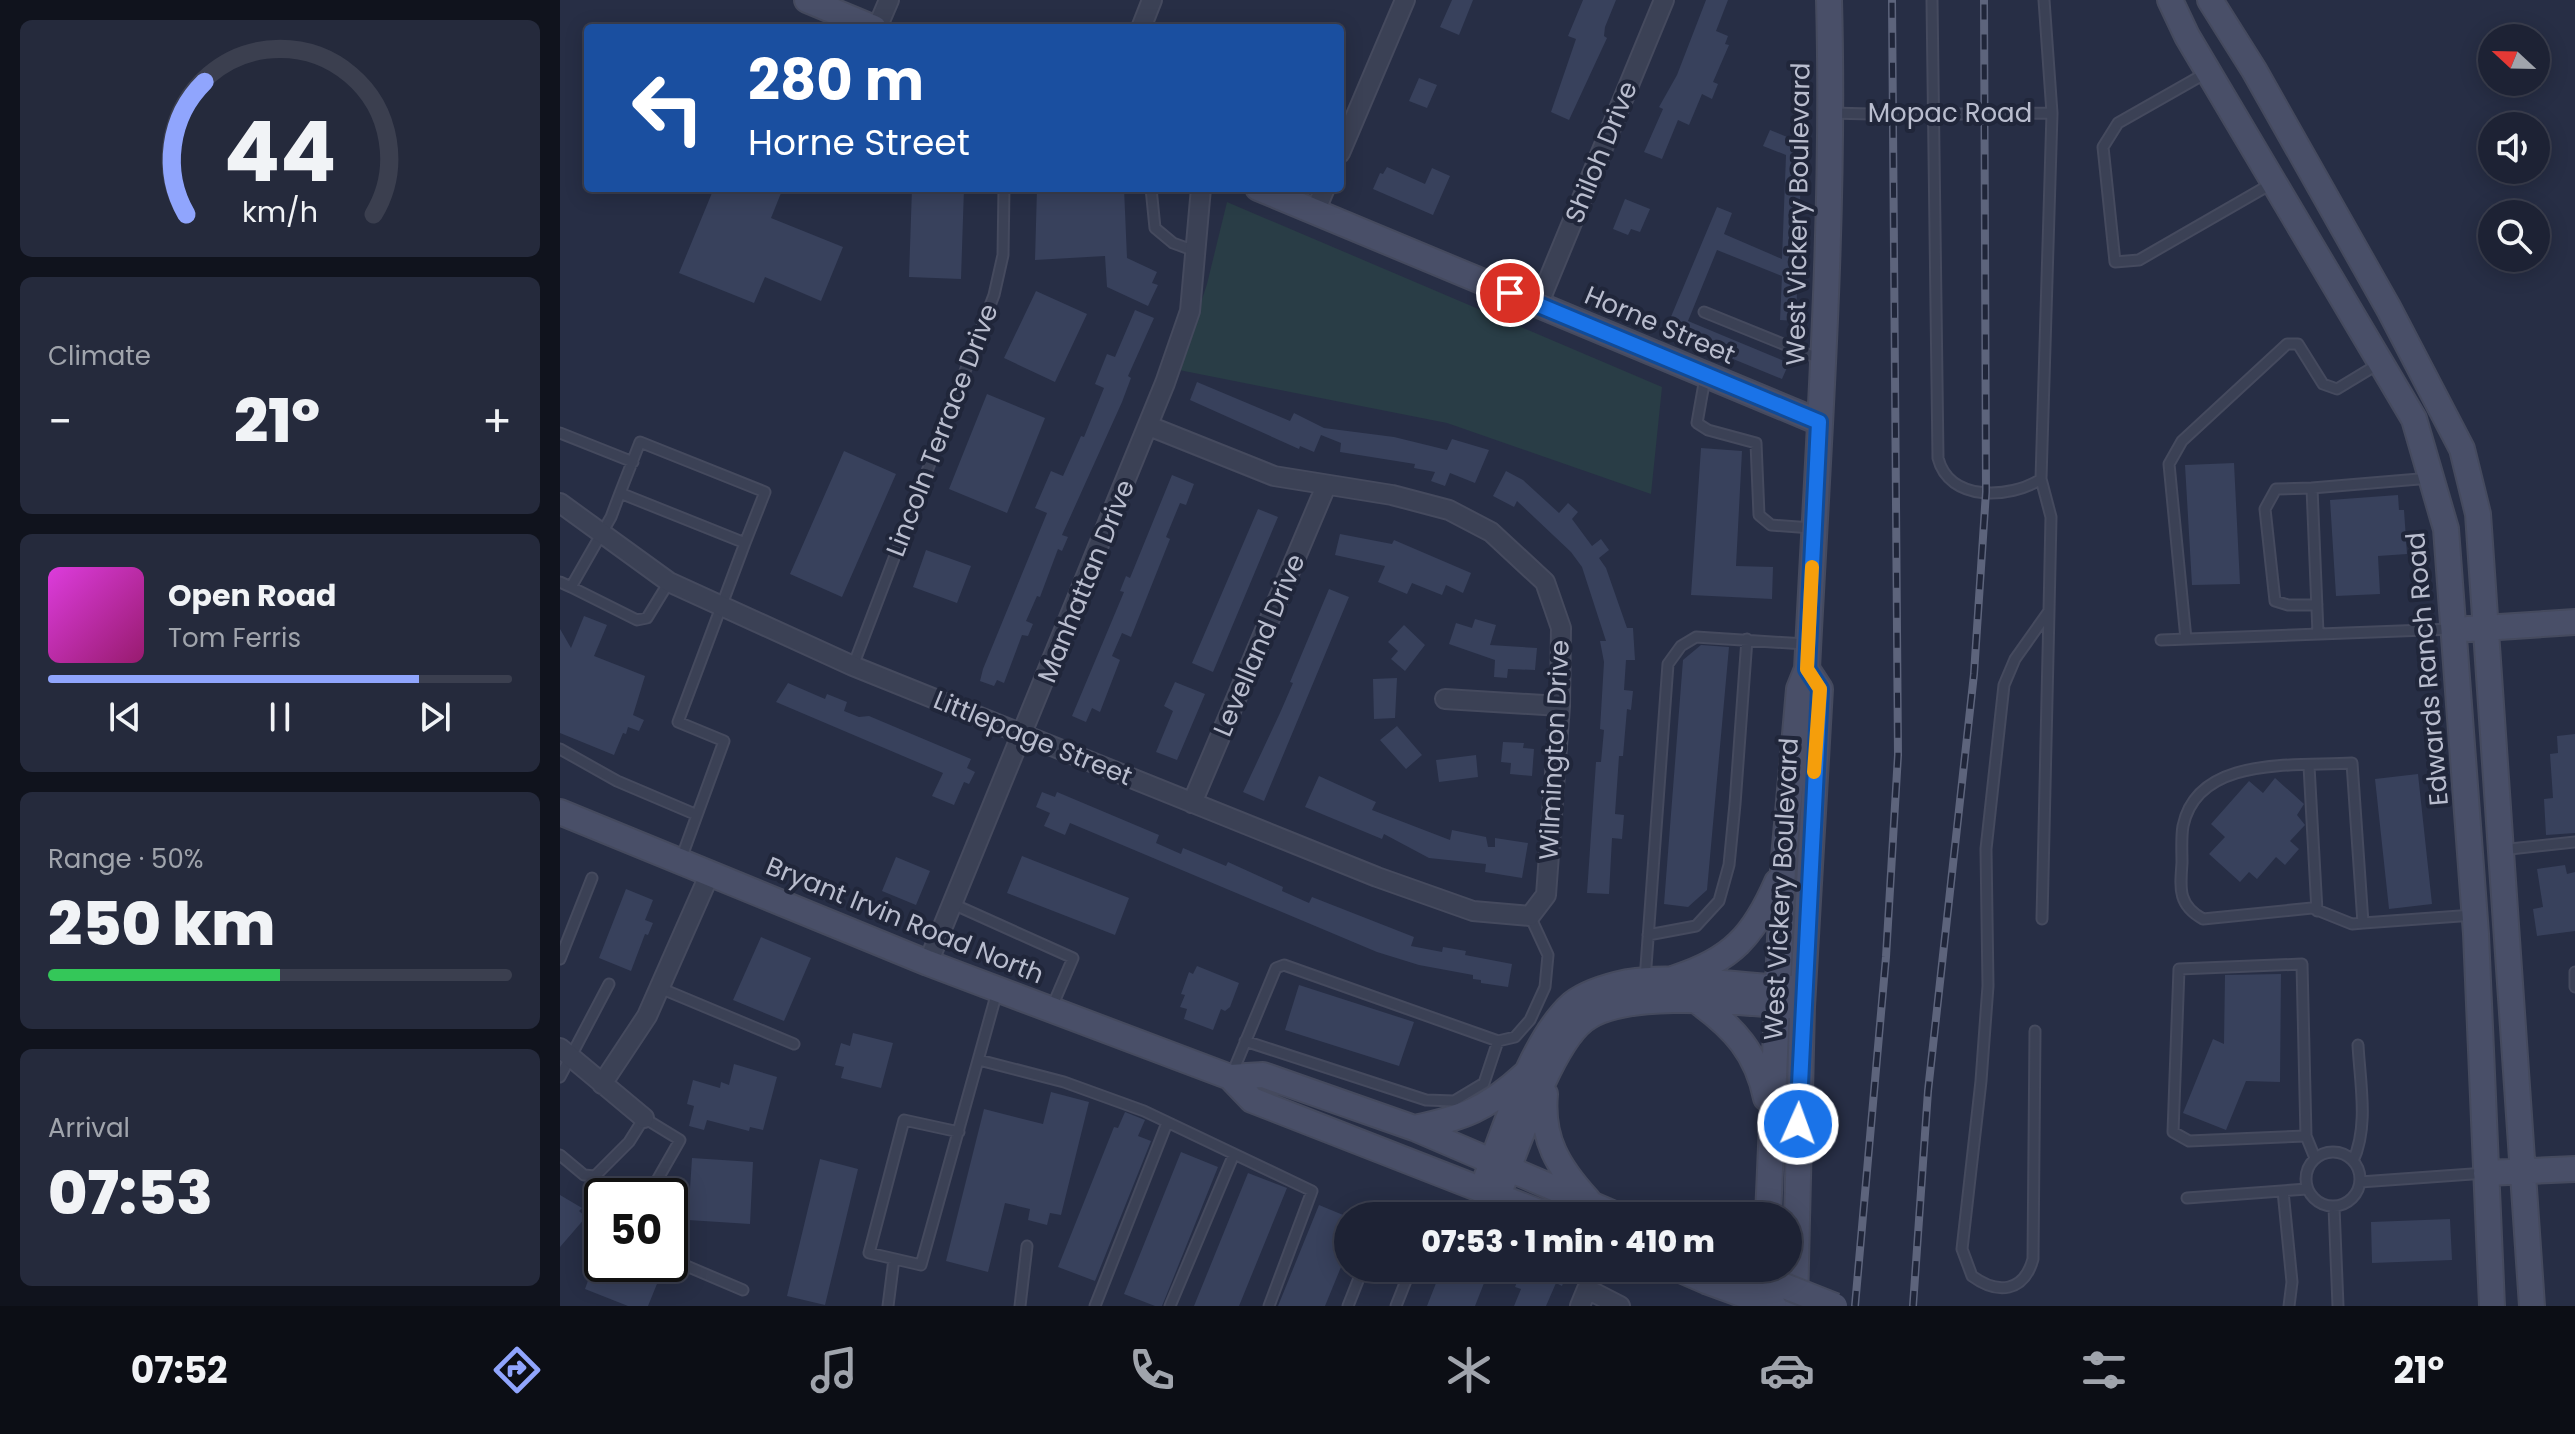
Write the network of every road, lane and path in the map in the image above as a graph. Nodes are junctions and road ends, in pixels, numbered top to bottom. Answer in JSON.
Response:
{"nodes":[{"id":1,"x":807,"y":0,"type":"edge"},
{"id":2,"x":889,"y":0,"type":"edge"},
{"id":3,"x":1152,"y":0,"type":"edge"},
{"id":4,"x":1405,"y":0,"type":"edge"},
{"id":5,"x":1664,"y":0,"type":"edge"},
{"id":6,"x":1829,"y":0,"type":"edge"},
{"id":7,"x":1932,"y":0,"type":"edge"},
{"id":8,"x":2044,"y":0,"type":"edge"},
{"id":9,"x":2170,"y":0,"type":"edge"},
{"id":10,"x":2210,"y":0,"type":"edge"},
{"id":11,"x":866,"y":24,"type":"edge"},
{"id":12,"x":878,"y":24,"type":"edge"},
{"id":13,"x":1143,"y":24,"type":"edge"},
{"id":14,"x":2208,"y":72,"type":"junction"},
{"id":15,"x":1831,"y":113,"type":"junction"},
{"id":16,"x":2052,"y":113,"type":"junction"},
{"id":17,"x":1344,"y":144,"type":"edge"},
{"id":18,"x":2274,"y":183,"type":"junction"},
{"id":19,"x":1004,"y":192,"type":"edge"},
{"id":20,"x":1151,"y":192,"type":"edge"},
{"id":21,"x":1201,"y":192,"type":"edge"},
{"id":22,"x":1268,"y":192,"type":"edge"},
{"id":23,"x":1323,"y":192,"type":"edge"},
{"id":24,"x":1315,"y":212,"type":"junction"},
{"id":25,"x":1195,"y":251,"type":"junction"},
{"id":26,"x":1538,"y":305,"type":"junction"},
{"id":27,"x":1704,"y":312,"type":"dead end"},
{"id":28,"x":2406,"y":340,"type":"junction"},
{"id":29,"x":2379,"y":360,"type":"junction"},
{"id":30,"x":1824,"y":361,"type":"junction"},
{"id":31,"x":1706,"y":375,"type":"junction"},
{"id":32,"x":1819,"y":422,"type":"junction"},
{"id":33,"x":1149,"y":426,"type":"junction"},
{"id":34,"x":560,"y":433,"type":"edge"},
{"id":35,"x":633,"y":462,"type":"junction"},
{"id":36,"x":2431,"y":478,"type":"junction"},
{"id":37,"x":2041,"y":479,"type":"junction"},
{"id":38,"x":1326,"y":486,"type":"junction"},
{"id":39,"x":2312,"y":488,"type":"junction"},
{"id":40,"x":620,"y":493,"type":"junction"},
{"id":41,"x":560,"y":503,"type":"edge"},
{"id":42,"x":1814,"y":528,"type":"junction"},
{"id":43,"x":599,"y":533,"type":"junction"},
{"id":44,"x":745,"y":543,"type":"junction"},
{"id":45,"x":560,"y":582,"type":"edge"},
{"id":46,"x":669,"y":582,"type":"junction"},
{"id":47,"x":571,"y":587,"type":"junction"},
{"id":48,"x":2317,"y":605,"type":"junction"},
{"id":49,"x":719,"y":607,"type":"junction"},
{"id":50,"x":2049,"y":611,"type":"junction"},
{"id":51,"x":2575,"y":622,"type":"edge"},
{"id":52,"x":2484,"y":628,"type":"junction"},
{"id":53,"x":2453,"y":629,"type":"junction"},
{"id":54,"x":2318,"y":633,"type":"junction"},
{"id":55,"x":1747,"y":639,"type":"junction"},
{"id":56,"x":2186,"y":639,"type":"junction"},
{"id":57,"x":2161,"y":640,"type":"dead end"},
{"id":58,"x":1808,"y":644,"type":"junction"},
{"id":59,"x":853,"y":666,"type":"junction"},
{"id":60,"x":1807,"y":669,"type":"junction"},
{"id":61,"x":1445,"y":699,"type":"dead end"},
{"id":62,"x":1560,"y":706,"type":"junction"},
{"id":63,"x":1025,"y":732,"type":"junction"},
{"id":64,"x":560,"y":749,"type":"edge"},
{"id":65,"x":2309,"y":766,"type":"junction"},
{"id":66,"x":1192,"y":803,"type":"junction"},
{"id":67,"x":560,"y":812,"type":"edge"},
{"id":68,"x":697,"y":815,"type":"junction"},
{"id":69,"x":2575,"y":842,"type":"edge"},
{"id":70,"x":2501,"y":850,"type":"junction"},
{"id":71,"x":681,"y":859,"type":"junction"},
{"id":72,"x":1783,"y":869,"type":"junction"},
{"id":73,"x":711,"y":871,"type":"junction"},
{"id":74,"x":592,"y":878,"type":"dead end"},
{"id":75,"x":953,"y":904,"type":"junction"},
{"id":76,"x":2317,"y":911,"type":"junction"},
{"id":77,"x":2474,"y":915,"type":"junction"},
{"id":78,"x":1530,"y":916,"type":"junction"},
{"id":79,"x":2042,"y":919,"type":"dead end"},
{"id":80,"x":2363,"y":923,"type":"junction"},
{"id":81,"x":1648,"y":935,"type":"junction"},
{"id":82,"x":560,"y":959,"type":"edge"},
{"id":83,"x":928,"y":963,"type":"junction"},
{"id":84,"x":2575,"y":972,"type":"edge"},
{"id":85,"x":1655,"y":982,"type":"junction"},
{"id":86,"x":609,"y":984,"type":"dead end"},
{"id":87,"x":2575,"y":987,"type":"edge"},
{"id":88,"x":660,"y":988,"type":"junction"},
{"id":89,"x":998,"y":989,"type":"junction"},
{"id":90,"x":1777,"y":996,"type":"junction"},
{"id":91,"x":1802,"y":998,"type":"junction"},
{"id":92,"x":1698,"y":1002,"type":"junction"},
{"id":93,"x":2514,"y":1005,"type":"junction"},
{"id":94,"x":1051,"y":1009,"type":"junction"},
{"id":95,"x":2035,"y":1031,"type":"dead end"},
{"id":96,"x":1245,"y":1041,"type":"junction"},
{"id":97,"x":1498,"y":1041,"type":"junction"},
{"id":98,"x":794,"y":1044,"type":"dead end"},
{"id":99,"x":2358,"y":1045,"type":"dead end"},
{"id":100,"x":565,"y":1052,"type":"edge"},
{"id":101,"x":979,"y":1060,"type":"junction"},
{"id":102,"x":1538,"y":1075,"type":"junction"},
{"id":103,"x":560,"y":1077,"type":"edge"},
{"id":104,"x":1230,"y":1077,"type":"junction"},
{"id":105,"x":602,"y":1084,"type":"junction"},
{"id":106,"x":644,"y":1118,"type":"junction"},
{"id":107,"x":1167,"y":1123,"type":"junction"},
{"id":108,"x":1414,"y":1128,"type":"junction"},
{"id":109,"x":959,"y":1132,"type":"junction"},
{"id":110,"x":2306,"y":1136,"type":"junction"},
{"id":111,"x":1234,"y":1154,"type":"junction"},
{"id":112,"x":560,"y":1155,"type":"edge"},
{"id":113,"x":2315,"y":1158,"type":"junction"},
{"id":114,"x":2353,"y":1161,"type":"junction"},
{"id":115,"x":1501,"y":1164,"type":"junction"},
{"id":116,"x":2575,"y":1169,"type":"edge"},
{"id":117,"x":2524,"y":1171,"type":"junction"},
{"id":118,"x":2486,"y":1173,"type":"junction"},
{"id":119,"x":658,"y":1178,"type":"edge"},
{"id":120,"x":2360,"y":1182,"type":"junction"},
{"id":121,"x":1770,"y":1184,"type":"junction"},
{"id":122,"x":2307,"y":1189,"type":"junction"},
{"id":123,"x":2283,"y":1191,"type":"junction"},
{"id":124,"x":1490,"y":1192,"type":"junction"},
{"id":125,"x":2187,"y":1198,"type":"dead end"},
{"id":126,"x":1515,"y":1202,"type":"edge"},
{"id":127,"x":1587,"y":1202,"type":"edge"},
{"id":128,"x":1590,"y":1202,"type":"edge"},
{"id":129,"x":1769,"y":1202,"type":"edge"},
{"id":130,"x":2334,"y":1207,"type":"junction"},
{"id":131,"x":1027,"y":1246,"type":"dead end"},
{"id":132,"x":894,"y":1259,"type":"junction"},
{"id":133,"x":688,"y":1267,"type":"edge"},
{"id":134,"x":1357,"y":1282,"type":"edge"},
{"id":135,"x":1405,"y":1282,"type":"edge"},
{"id":136,"x":1709,"y":1282,"type":"edge"},
{"id":137,"x":1767,"y":1282,"type":"edge"},
{"id":138,"x":1774,"y":1282,"type":"edge"},
{"id":139,"x":743,"y":1290,"type":"dead end"},
{"id":140,"x":2492,"y":1304,"type":"edge"},
{"id":141,"x":888,"y":1306,"type":"edge"},
{"id":142,"x":1020,"y":1306,"type":"edge"},
{"id":143,"x":1095,"y":1306,"type":"edge"},
{"id":144,"x":1170,"y":1306,"type":"edge"},
{"id":145,"x":1269,"y":1306,"type":"edge"},
{"id":146,"x":1348,"y":1306,"type":"edge"},
{"id":147,"x":1396,"y":1306,"type":"edge"},
{"id":148,"x":1580,"y":1306,"type":"edge"},
{"id":149,"x":1620,"y":1306,"type":"edge"},
{"id":150,"x":1766,"y":1306,"type":"edge"},
{"id":151,"x":1774,"y":1306,"type":"edge"},
{"id":152,"x":1795,"y":1306,"type":"edge"},
{"id":153,"x":1835,"y":1306,"type":"edge"},
{"id":154,"x":2289,"y":1306,"type":"edge"},
{"id":155,"x":2338,"y":1306,"type":"edge"},
{"id":156,"x":2532,"y":1306,"type":"edge"}],
"edges":[{"from":1,"to":11,"type":"main road"},
{"from":2,"to":12,"type":"street"},
{"from":3,"to":13,"type":"street"},
{"from":4,"to":17,"type":"street"},
{"from":5,"to":26,"type":"street","name":"Shiloh Drive"},
{"from":6,"to":15,"type":"main road","name":"West Vickery Boulevard"},
{"from":7,"to":37,"type":"lane"},
{"from":8,"to":16,"type":"lane","name":"Mopac Road"},
{"from":9,"to":14,"type":"main road","name":"Edwards Ranch Road"},
{"from":10,"to":28,"type":"main road"},
{"from":14,"to":18,"type":"main road","name":"Edwards Ranch Road"},
{"from":14,"to":18,"type":"lane"},
{"from":15,"to":16,"type":"lane","name":"Mopac Road","bridge":true},
{"from":15,"to":30,"type":"main road","name":"West Vickery Boulevard"},
{"from":16,"to":37,"type":"lane"},
{"from":18,"to":29,"type":"main road","name":"Edwards Ranch Road"},
{"from":19,"to":59,"type":"lane","name":"Lincoln Terrace Drive"},
{"from":20,"to":25,"type":"lane"},
{"from":21,"to":25,"type":"street","name":"Manhattan Drive"},
{"from":22,"to":24,"type":"main road","name":"Horne Street"},
{"from":23,"to":24,"type":"street"},
{"from":24,"to":26,"type":"main road","name":"Horne Street"},
{"from":25,"to":33,"type":"street","name":"Manhattan Drive"},
{"from":26,"to":31,"type":"main road","name":"Horne Street"},
{"from":27,"to":30,"type":"lane"},
{"from":28,"to":29,"type":"main road"},
{"from":28,"to":52,"type":"main road"},
{"from":29,"to":36,"type":"main road","name":"Edwards Ranch Road"},
{"from":29,"to":56,"type":"lane"},
{"from":30,"to":32,"type":"main road","name":"West Vickery Boulevard"},
{"from":31,"to":32,"type":"main road","name":"Horne Street"},
{"from":31,"to":42,"type":"lane"},
{"from":32,"to":42,"type":"main road","name":"West Vickery Boulevard"},
{"from":33,"to":38,"type":"street","name":"Wilmington Drive"},
{"from":33,"to":63,"type":"street","name":"Manhattan Drive"},
{"from":34,"to":35,"type":"lane"},
{"from":35,"to":40,"type":"lane"},
{"from":35,"to":44,"type":"lane"},
{"from":36,"to":39,"type":"lane"},
{"from":36,"to":53,"type":"main road","name":"Edwards Ranch Road"},
{"from":37,"to":50,"type":"lane"},
{"from":38,"to":62,"type":"street","name":"Wilmington Drive"},
{"from":38,"to":66,"type":"street","name":"Levelland Drive"},
{"from":39,"to":48,"type":"lane"},
{"from":39,"to":48,"type":"lane"},
{"from":40,"to":43,"type":"lane"},
{"from":40,"to":44,"type":"lane"},
{"from":41,"to":43,"type":"street","name":"Littlepage Street"},
{"from":42,"to":58,"type":"main road","name":"West Vickery Boulevard"},
{"from":43,"to":46,"type":"street","name":"Littlepage Street"},
{"from":43,"to":47,"type":"lane"},
{"from":44,"to":49,"type":"lane"},
{"from":45,"to":47,"type":"lane"},
{"from":46,"to":47,"type":"lane"},
{"from":46,"to":49,"type":"street","name":"Littlepage Street"},
{"from":48,"to":54,"type":"lane"},
{"from":49,"to":59,"type":"street","name":"Littlepage Street"},
{"from":49,"to":68,"type":"lane"},
{"from":50,"to":79,"type":"lane"},
{"from":50,"to":95,"type":"lane"},
{"from":51,"to":52,"type":"main road"},
{"from":52,"to":53,"type":"main road"},
{"from":52,"to":70,"type":"main road"},
{"from":53,"to":54,"type":"lane"},
{"from":53,"to":77,"type":"main road","name":"Edwards Ranch Road"},
{"from":54,"to":56,"type":"lane"},
{"from":55,"to":58,"type":"lane"},
{"from":55,"to":81,"type":"lane"},
{"from":55,"to":81,"type":"lane"},
{"from":56,"to":57,"type":"lane"},
{"from":58,"to":60,"type":"main road","name":"West Vickery Boulevard"},
{"from":59,"to":63,"type":"street","name":"Littlepage Street"},
{"from":60,"to":72,"type":"main road","name":"West Vickery Boulevard"},
{"from":60,"to":91,"type":"main road","name":"West Vickery Boulevard"},
{"from":61,"to":62,"type":"street"},
{"from":62,"to":78,"type":"street","name":"Wilmington Drive"},
{"from":63,"to":66,"type":"street","name":"Littlepage Street"},
{"from":63,"to":75,"type":"street","name":"Manhattan Drive"},
{"from":64,"to":68,"type":"lane"},
{"from":65,"to":76,"type":"lane"},
{"from":65,"to":76,"type":"lane"},
{"from":65,"to":80,"type":"lane"},
{"from":66,"to":78,"type":"street","name":"Littlepage Street"},
{"from":67,"to":71,"type":"main road","name":"Bryant Irvin Road North"},
{"from":68,"to":71,"type":"lane"},
{"from":69,"to":70,"type":"lane"},
{"from":70,"to":93,"type":"main road"},
{"from":71,"to":73,"type":"main road","name":"Bryant Irvin Road North"},
{"from":72,"to":85,"type":"main road"},
{"from":72,"to":90,"type":"main road","name":"West Vickery Boulevard"},
{"from":73,"to":83,"type":"main road","name":"Bryant Irvin Road North"},
{"from":73,"to":88,"type":"street"},
{"from":74,"to":82,"type":"lane"},
{"from":75,"to":83,"type":"street","name":"Manhattan Drive"},
{"from":75,"to":94,"type":"lane"},
{"from":76,"to":80,"type":"lane"},
{"from":77,"to":80,"type":"lane"},
{"from":77,"to":93,"type":"main road"},
{"from":77,"to":118,"type":"main road","name":"Edwards Ranch Road"},
{"from":78,"to":97,"type":"lane"},
{"from":81,"to":85,"type":"lane"},
{"from":83,"to":89,"type":"main road","name":"Bryant Irvin Road North"},
{"from":84,"to":87,"type":"lane"},
{"from":85,"to":90,"type":"main road"},
{"from":85,"to":102,"type":"main road"},
{"from":86,"to":100,"type":"lane"},
{"from":88,"to":98,"type":"lane"},
{"from":88,"to":105,"type":"street"},
{"from":89,"to":94,"type":"main road","name":"Bryant Irvin Road North"},
{"from":89,"to":101,"type":"lane"},
{"from":90,"to":91,"type":"main road"},
{"from":90,"to":92,"type":"main road"},
{"from":90,"to":121,"type":"main road","name":"West Vickery Boulevard"},
{"from":91,"to":152,"type":"main road","name":"West Vickery Boulevard"},
{"from":92,"to":102,"type":"main road"},
{"from":92,"to":121,"type":"main road"},
{"from":93,"to":117,"type":"main road"},
{"from":94,"to":104,"type":"main road","name":"Bryant Irvin Road North"},
{"from":96,"to":97,"type":"lane"},
{"from":96,"to":97,"type":"lane"},
{"from":96,"to":104,"type":"lane"},
{"from":99,"to":114,"type":"lane"},
{"from":100,"to":103,"type":"lane"},
{"from":100,"to":105,"type":"street"},
{"from":101,"to":107,"type":"lane"},
{"from":101,"to":109,"type":"lane"},
{"from":102,"to":108,"type":"main road"},
{"from":102,"to":115,"type":"main road"},
{"from":102,"to":128,"type":"main road"},
{"from":104,"to":108,"type":"main road","name":"Bryant Irvin Road North"},
{"from":104,"to":124,"type":"main road","name":"Bryant Irvin Road North"},
{"from":105,"to":106,"type":"street"},
{"from":106,"to":112,"type":"lane"},
{"from":106,"to":119,"type":"lane"},
{"from":107,"to":111,"type":"lane"},
{"from":107,"to":143,"type":"lane"},
{"from":108,"to":115,"type":"main road","name":"Bryant Irvin Road North"},
{"from":109,"to":132,"type":"lane"},
{"from":109,"to":132,"type":"lane"},
{"from":110,"to":110,"type":"lane"},
{"from":110,"to":113,"type":"lane"},
{"from":111,"to":144,"type":"lane"},
{"from":111,"to":145,"type":"lane"},
{"from":113,"to":114,"type":"lane"},
{"from":113,"to":122,"type":"lane"},
{"from":114,"to":120,"type":"lane"},
{"from":115,"to":124,"type":"main road"},
{"from":115,"to":127,"type":"main road","name":"Bryant Irvin Road North"},
{"from":116,"to":117,"type":"main road"},
{"from":117,"to":118,"type":"main road"},
{"from":117,"to":156,"type":"main road"},
{"from":118,"to":120,"type":"lane"},
{"from":118,"to":140,"type":"main road","name":"Edwards Ranch Road"},
{"from":120,"to":130,"type":"lane"},
{"from":121,"to":129,"type":"main road","name":"West Vickery Boulevard"},
{"from":122,"to":123,"type":"lane"},
{"from":122,"to":130,"type":"lane"},
{"from":123,"to":125,"type":"lane"},
{"from":123,"to":154,"type":"lane"},
{"from":124,"to":126,"type":"main road","name":"Bryant Irvin Road North"},
{"from":130,"to":155,"type":"lane"},
{"from":131,"to":142,"type":"lane"},
{"from":132,"to":141,"type":"lane"},
{"from":133,"to":139,"type":"lane"},
{"from":134,"to":146,"type":"lane"},
{"from":135,"to":147,"type":"lane"},
{"from":136,"to":151,"type":"main road","bridge":true},
{"from":137,"to":150,"type":"main road"},
{"from":138,"to":153,"type":"main road","bridge":true},
{"from":148,"to":149,"type":"street"}]}
